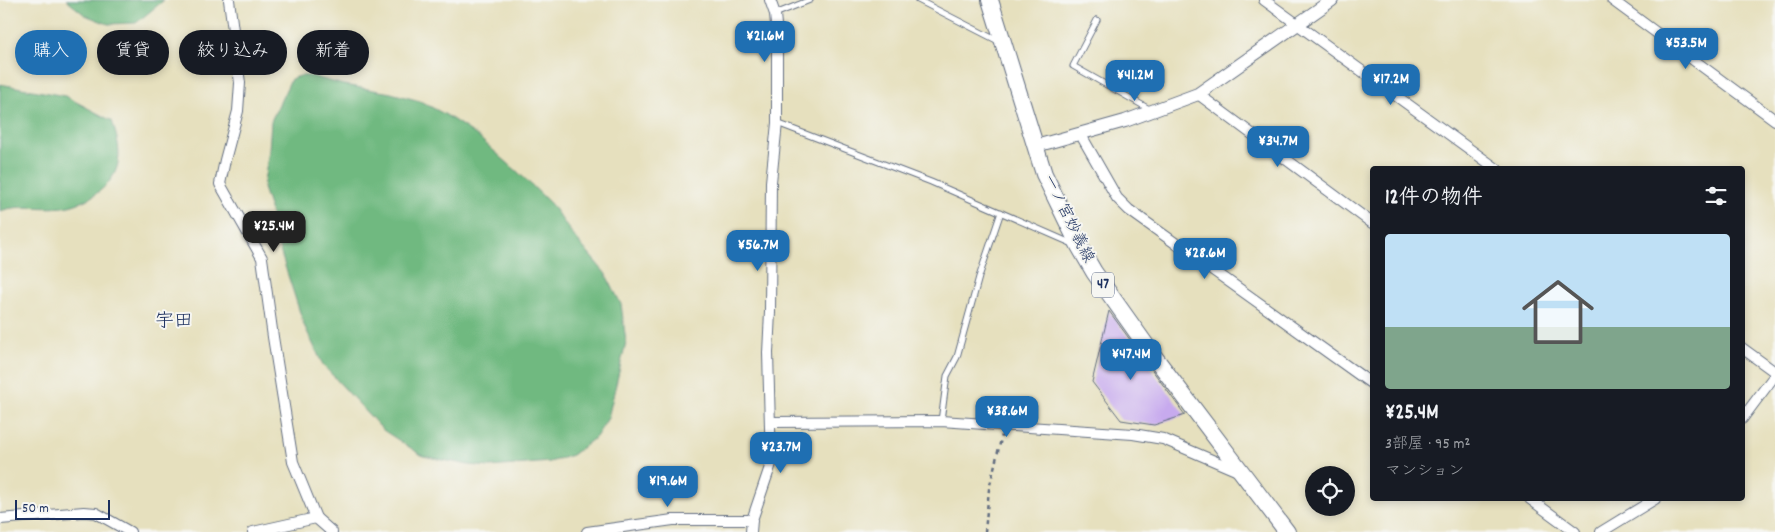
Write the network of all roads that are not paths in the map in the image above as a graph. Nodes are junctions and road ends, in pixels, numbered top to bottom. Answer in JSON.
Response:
{"nodes":[{"id":1,"x":229,"y":0,"type":"edge"},
{"id":2,"x":770,"y":0,"type":"edge"},
{"id":3,"x":810,"y":0,"type":"edge"},
{"id":4,"x":918,"y":0,"type":"edge"},
{"id":5,"x":990,"y":0,"type":"edge"},
{"id":6,"x":1264,"y":0,"type":"edge"},
{"id":7,"x":1332,"y":0,"type":"edge"},
{"id":8,"x":1612,"y":0,"type":"edge"},
{"id":9,"x":775,"y":14,"type":"junction"},
{"id":10,"x":1097,"y":20,"type":"dead end"},
{"id":11,"x":1298,"y":23,"type":"junction"},
{"id":12,"x":1003,"y":44,"type":"junction"},
{"id":13,"x":1198,"y":94,"type":"junction"},
{"id":14,"x":1151,"y":111,"type":"junction"},
{"id":15,"x":1775,"y":120,"type":"edge"},
{"id":16,"x":778,"y":124,"type":"junction"},
{"id":17,"x":1081,"y":135,"type":"junction"},
{"id":18,"x":1036,"y":146,"type":"junction"},
{"id":19,"x":1493,"y":166,"type":"edge"},
{"id":20,"x":1000,"y":212,"type":"junction"},
{"id":21,"x":1370,"y":222,"type":"edge"},
{"id":22,"x":1079,"y":246,"type":"junction"},
{"id":23,"x":1745,"y":350,"type":"edge"},
{"id":24,"x":1775,"y":373,"type":"edge"},
{"id":25,"x":1370,"y":383,"type":"edge"},
{"id":26,"x":1745,"y":415,"type":"edge"},
{"id":27,"x":941,"y":420,"type":"junction"},
{"id":28,"x":771,"y":422,"type":"junction"},
{"id":29,"x":1240,"y":472,"type":"junction"},
{"id":30,"x":1533,"y":501,"type":"edge"},
{"id":31,"x":1652,"y":501,"type":"edge"},
{"id":32,"x":316,"y":518,"type":"junction"},
{"id":33,"x":0,"y":519,"type":"edge"},
{"id":34,"x":752,"y":520,"type":"junction"},
{"id":35,"x":130,"y":532,"type":"edge"},
{"id":36,"x":253,"y":532,"type":"edge"},
{"id":37,"x":332,"y":532,"type":"edge"},
{"id":38,"x":587,"y":532,"type":"edge"},
{"id":39,"x":751,"y":532,"type":"edge"},
{"id":40,"x":1288,"y":532,"type":"edge"},
{"id":41,"x":1575,"y":532,"type":"edge"},
{"id":42,"x":1601,"y":532,"type":"edge"}],
"edges":[{"from":1,"to":32,"type":"street"},
{"from":2,"to":9,"type":"street"},
{"from":3,"to":9,"type":"lane"},
{"from":4,"to":12,"type":"lane"},
{"from":5,"to":12,"type":"main road","name":"一ノ宮妙義線","number":"47"},
{"from":6,"to":11,"type":"street"},
{"from":7,"to":11,"type":"street"},
{"from":8,"to":15,"type":"street"},
{"from":9,"to":16,"type":"street"},
{"from":10,"to":14,"type":"lane"},
{"from":11,"to":13,"type":"street"},
{"from":11,"to":19,"type":"street"},
{"from":12,"to":18,"type":"main road","name":"一ノ宮妙義線","number":"47"},
{"from":13,"to":14,"type":"street"},
{"from":13,"to":21,"type":"street"},
{"from":14,"to":17,"type":"street"},
{"from":16,"to":20,"type":"lane"},
{"from":16,"to":28,"type":"street"},
{"from":17,"to":18,"type":"street"},
{"from":17,"to":25,"type":"street"},
{"from":18,"to":22,"type":"main road","name":"一ノ宮妙義線","number":"47"},
{"from":20,"to":22,"type":"lane"},
{"from":20,"to":27,"type":"lane"},
{"from":22,"to":29,"type":"main road","name":"一ノ宮妙義線","number":"47"},
{"from":23,"to":24,"type":"street"},
{"from":24,"to":26,"type":"street"},
{"from":27,"to":28,"type":"street"},
{"from":27,"to":29,"type":"street"},
{"from":28,"to":34,"type":"street"},
{"from":29,"to":40,"type":"main road","name":"一ノ宮妙義線","number":"47"},
{"from":30,"to":41,"type":"street"},
{"from":31,"to":42,"type":"street"},
{"from":32,"to":36,"type":"street"},
{"from":32,"to":37,"type":"street"},
{"from":33,"to":35,"type":"street"},
{"from":34,"to":38,"type":"street"},
{"from":34,"to":39,"type":"street"}]}
